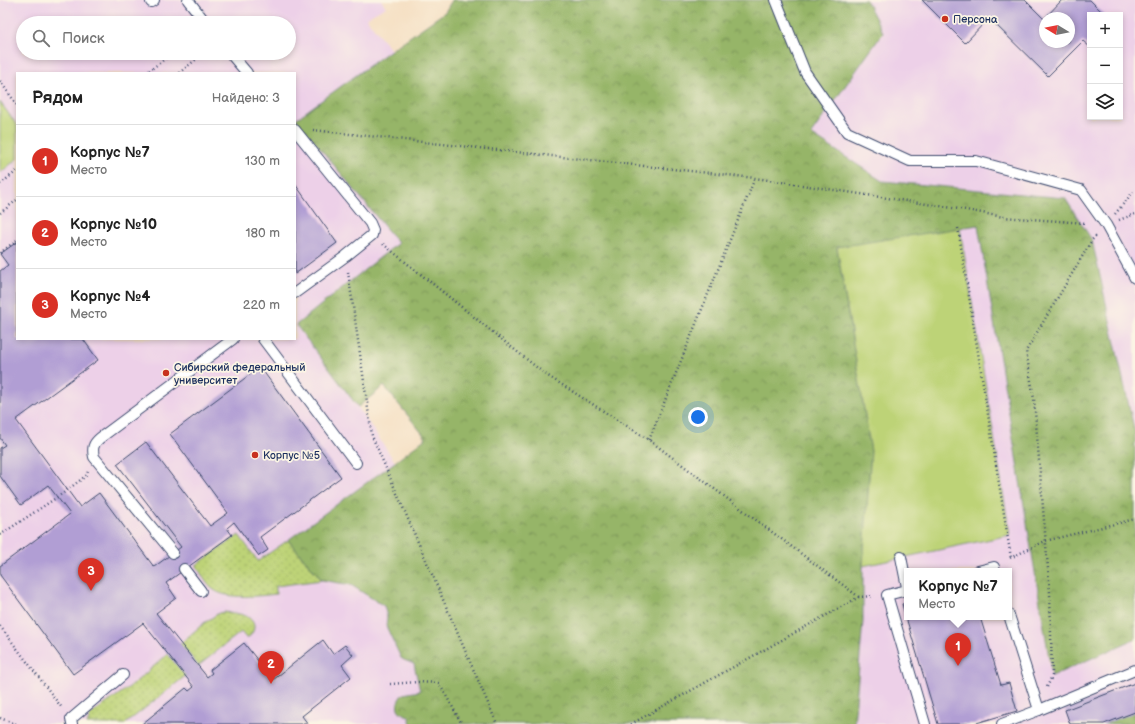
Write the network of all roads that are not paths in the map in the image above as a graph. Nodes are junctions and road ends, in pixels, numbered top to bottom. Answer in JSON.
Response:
{"nodes":[{"id":1,"x":188,"y":0,"type":"edge"},
{"id":2,"x":776,"y":0,"type":"edge"},
{"id":3,"x":201,"y":16,"type":"edge"},
{"id":4,"x":236,"y":60,"type":"edge"},
{"id":5,"x":246,"y":72,"type":"edge"},
{"id":6,"x":296,"y":131,"type":"edge"},
{"id":7,"x":1135,"y":278,"type":"edge"},
{"id":8,"x":296,"y":292,"type":"edge"},
{"id":9,"x":232,"y":340,"type":"edge"},
{"id":10,"x":264,"y":340,"type":"edge"},
{"id":11,"x":356,"y":463,"type":"dead end"},
{"id":12,"x":172,"y":553,"type":"dead end"},
{"id":13,"x":901,"y":557,"type":"dead end"},
{"id":14,"x":184,"y":570,"type":"dead end"},
{"id":15,"x":904,"y":572,"type":"edge"},
{"id":16,"x":904,"y":589,"type":"edge"},
{"id":17,"x":201,"y":591,"type":"dead end"},
{"id":18,"x":1011,"y":620,"type":"edge"},
{"id":19,"x":1135,"y":670,"type":"edge"},
{"id":20,"x":123,"y":675,"type":"dead end"},
{"id":21,"x":1039,"y":710,"type":"junction"},
{"id":22,"x":71,"y":722,"type":"edge"},
{"id":23,"x":925,"y":724,"type":"edge"},
{"id":24,"x":1002,"y":724,"type":"edge"}],
"edges":[{"from":1,"to":3,"type":"lane"},
{"from":2,"to":7,"type":"lane"},
{"from":4,"to":5,"type":"lane"},
{"from":6,"to":8,"type":"lane"},
{"from":9,"to":12,"type":"lane"},
{"from":10,"to":11,"type":"lane"},
{"from":13,"to":15,"type":"lane"},
{"from":14,"to":17,"type":"lane"},
{"from":16,"to":23,"type":"lane"},
{"from":18,"to":21,"type":"lane"},
{"from":19,"to":21,"type":"lane"},
{"from":20,"to":22,"type":"lane"},
{"from":21,"to":24,"type":"lane"}]}
